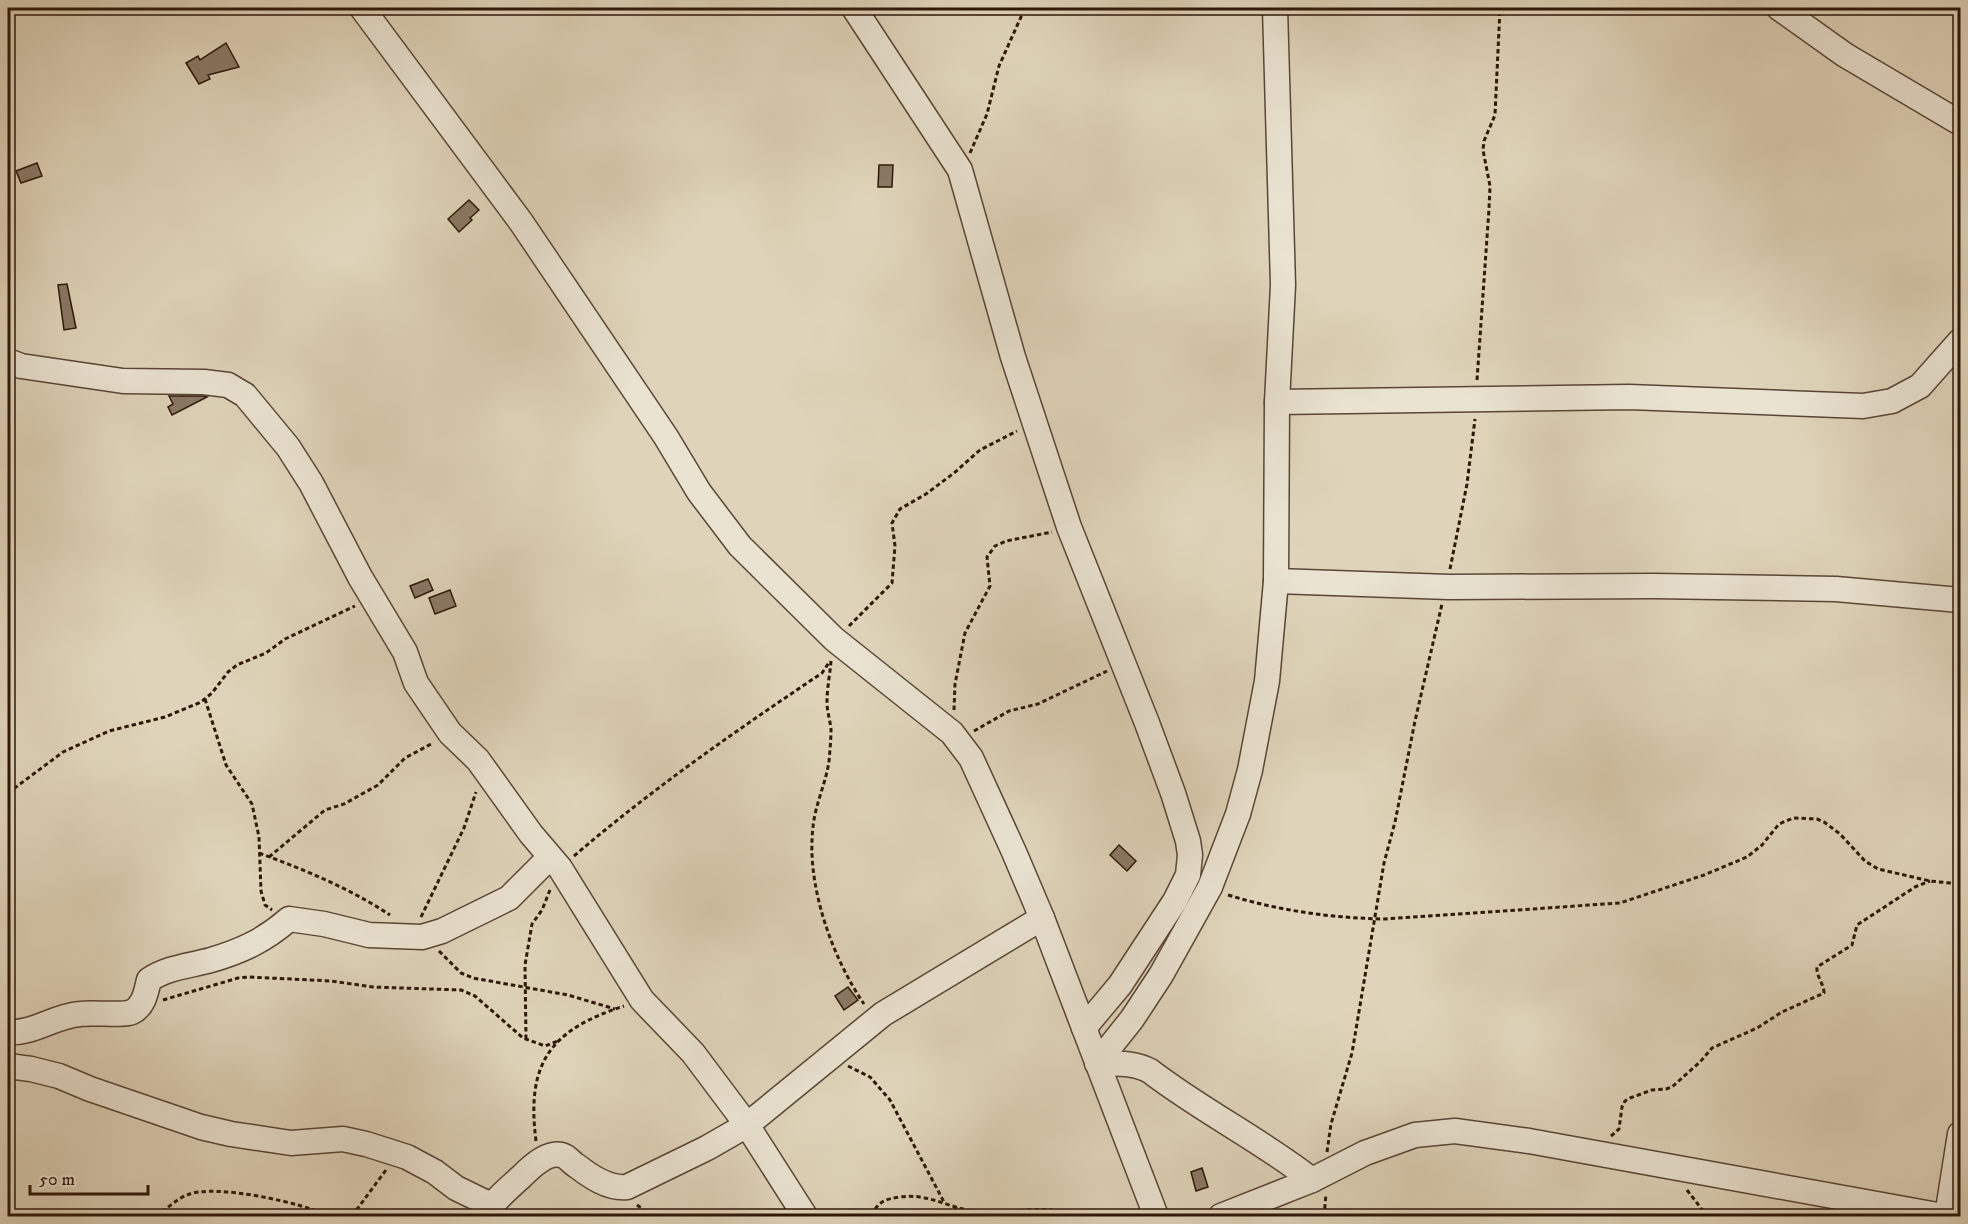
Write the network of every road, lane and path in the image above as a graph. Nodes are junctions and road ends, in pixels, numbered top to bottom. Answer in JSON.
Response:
{"nodes":[{"id":1,"x":362,"y":8,"type":"edge"},
{"id":2,"x":854,"y":8,"type":"edge"},
{"id":3,"x":1025,"y":8,"type":"edge"},
{"id":4,"x":1275,"y":8,"type":"edge"},
{"id":5,"x":1500,"y":8,"type":"edge"},
{"id":6,"x":1779,"y":8,"type":"edge"},
{"id":7,"x":1960,"y":123,"type":"edge"},
{"id":8,"x":960,"y":170,"type":"junction"},
{"id":9,"x":1960,"y":341,"type":"edge"},
{"id":10,"x":8,"y":361,"type":"edge"},
{"id":11,"x":1475,"y":399,"type":"junction"},
{"id":12,"x":1276,"y":402,"type":"junction"},
{"id":13,"x":1035,"y":423,"type":"junction"},
{"id":14,"x":1069,"y":527,"type":"junction"},
{"id":15,"x":1276,"y":581,"type":"junction"},
{"id":16,"x":1449,"y":587,"type":"junction"},
{"id":17,"x":373,"y":599,"type":"junction"},
{"id":18,"x":1960,"y":600,"type":"edge"},
{"id":19,"x":834,"y":639,"type":"junction"},
{"id":20,"x":1122,"y":664,"type":"junction"},
{"id":21,"x":205,"y":698,"type":"junction"},
{"id":22,"x":450,"y":733,"type":"junction"},
{"id":23,"x":954,"y":736,"type":"junction"},
{"id":24,"x":483,"y":767,"type":"junction"},
{"id":25,"x":8,"y":793,"type":"edge"},
{"id":26,"x":260,"y":853,"type":"junction"},
{"id":27,"x":269,"y":856,"type":"junction"},
{"id":28,"x":555,"y":862,"type":"junction"},
{"id":29,"x":1930,"y":881,"type":"junction"},
{"id":30,"x":1960,"y":884,"type":"edge"},
{"id":31,"x":1210,"y":887,"type":"junction"},
{"id":32,"x":1042,"y":918,"type":"junction"},
{"id":33,"x":1375,"y":919,"type":"junction"},
{"id":34,"x":290,"y":920,"type":"junction"},
{"id":35,"x":396,"y":920,"type":"dead end"},
{"id":36,"x":422,"y":937,"type":"junction"},
{"id":37,"x":525,"y":987,"type":"junction"},
{"id":38,"x":642,"y":1000,"type":"junction"},
{"id":39,"x":140,"y":1005,"type":"junction"},
{"id":40,"x":615,"y":1009,"type":"junction"},
{"id":41,"x":875,"y":1020,"type":"junction"},
{"id":42,"x":1084,"y":1028,"type":"junction"},
{"id":43,"x":8,"y":1032,"type":"edge"},
{"id":44,"x":526,"y":1040,"type":"junction"},
{"id":45,"x":558,"y":1041,"type":"junction"},
{"id":46,"x":830,"y":1056,"type":"junction"},
{"id":47,"x":1097,"y":1063,"type":"junction"},
{"id":48,"x":8,"y":1066,"type":"edge"},
{"id":49,"x":747,"y":1125,"type":"junction"},
{"id":50,"x":1960,"y":1134,"type":"edge"},
{"id":51,"x":1583,"y":1151,"type":"junction"},
{"id":52,"x":397,"y":1154,"type":"junction"},
{"id":53,"x":541,"y":1160,"type":"junction"},
{"id":54,"x":1320,"y":1176,"type":"junction"},
{"id":55,"x":945,"y":1203,"type":"junction"},
{"id":56,"x":956,"y":1207,"type":"junction"},
{"id":57,"x":488,"y":1211,"type":"edge"},
{"id":58,"x":156,"y":1216,"type":"edge"},
{"id":59,"x":329,"y":1216,"type":"edge"},
{"id":60,"x":352,"y":1216,"type":"edge"},
{"id":61,"x":805,"y":1216,"type":"edge"},
{"id":62,"x":872,"y":1216,"type":"edge"},
{"id":63,"x":956,"y":1216,"type":"edge"},
{"id":64,"x":1079,"y":1216,"type":"edge"},
{"id":65,"x":1156,"y":1216,"type":"edge"},
{"id":66,"x":1221,"y":1216,"type":"edge"},
{"id":67,"x":1324,"y":1216,"type":"edge"},
{"id":68,"x":1725,"y":1216,"type":"edge"},
{"id":69,"x":1732,"y":1216,"type":"edge"},
{"id":70,"x":1945,"y":1216,"type":"edge"}],
"edges":[{"from":1,"to":19,"type":"street"},
{"from":2,"to":8,"type":"street"},
{"from":3,"to":8,"type":"path"},
{"from":4,"to":12,"type":"street"},
{"from":5,"to":11,"type":"path"},
{"from":6,"to":7,"type":"street"},
{"from":8,"to":13,"type":"street"},
{"from":9,"to":11,"type":"street"},
{"from":10,"to":17,"type":"street"},
{"from":11,"to":12,"type":"street"},
{"from":11,"to":16,"type":"path"},
{"from":12,"to":15,"type":"street"},
{"from":13,"to":14,"type":"street"},
{"from":13,"to":19,"type":"path"},
{"from":14,"to":20,"type":"street"},
{"from":14,"to":23,"type":"path"},
{"from":15,"to":16,"type":"street"},
{"from":15,"to":31,"type":"street"},
{"from":16,"to":18,"type":"street"},
{"from":16,"to":33,"type":"path"},
{"from":17,"to":21,"type":"path"},
{"from":17,"to":22,"type":"street"},
{"from":19,"to":23,"type":"street"},
{"from":20,"to":23,"type":"path"},
{"from":20,"to":42,"type":"street"},
{"from":21,"to":25,"type":"path"},
{"from":21,"to":26,"type":"path"},
{"from":22,"to":24,"type":"street"},
{"from":22,"to":27,"type":"path"},
{"from":23,"to":32,"type":"street"},
{"from":24,"to":28,"type":"street"},
{"from":24,"to":36,"type":"path"},
{"from":26,"to":27,"type":"path"},
{"from":26,"to":34,"type":"path"},
{"from":27,"to":35,"type":"path"},
{"from":28,"to":36,"type":"street"},
{"from":28,"to":37,"type":"path"},
{"from":28,"to":38,"type":"street"},
{"from":28,"to":41,"type":"path"},
{"from":29,"to":30,"type":"path"},
{"from":29,"to":33,"type":"path"},
{"from":29,"to":51,"type":"path"},
{"from":31,"to":33,"type":"path"},
{"from":31,"to":47,"type":"street"},
{"from":32,"to":41,"type":"street"},
{"from":32,"to":42,"type":"street"},
{"from":33,"to":54,"type":"path"},
{"from":34,"to":36,"type":"street"},
{"from":34,"to":39,"type":"street"},
{"from":36,"to":37,"type":"path"},
{"from":37,"to":40,"type":"path"},
{"from":37,"to":44,"type":"path"},
{"from":38,"to":40,"type":"path"},
{"from":38,"to":49,"type":"street"},
{"from":39,"to":43,"type":"street"},
{"from":39,"to":44,"type":"path"},
{"from":40,"to":45,"type":"path"},
{"from":41,"to":46,"type":"street"},
{"from":42,"to":47,"type":"street"},
{"from":44,"to":45,"type":"path"},
{"from":45,"to":53,"type":"path"},
{"from":46,"to":49,"type":"street"},
{"from":46,"to":55,"type":"path"},
{"from":47,"to":54,"type":"street"},
{"from":47,"to":65,"type":"street"},
{"from":48,"to":52,"type":"street"},
{"from":49,"to":53,"type":"street"},
{"from":49,"to":61,"type":"street"},
{"from":50,"to":70,"type":"street"},
{"from":51,"to":54,"type":"street"},
{"from":51,"to":70,"type":"street"},
{"from":52,"to":57,"type":"street"},
{"from":52,"to":60,"type":"path"},
{"from":53,"to":57,"type":"street"},
{"from":54,"to":66,"type":"street"},
{"from":54,"to":67,"type":"path"},
{"from":55,"to":56,"type":"path"},
{"from":55,"to":62,"type":"path"},
{"from":56,"to":63,"type":"path"},
{"from":56,"to":64,"type":"path"},
{"from":58,"to":59,"type":"path"},
{"from":68,"to":69,"type":"path"}]}
